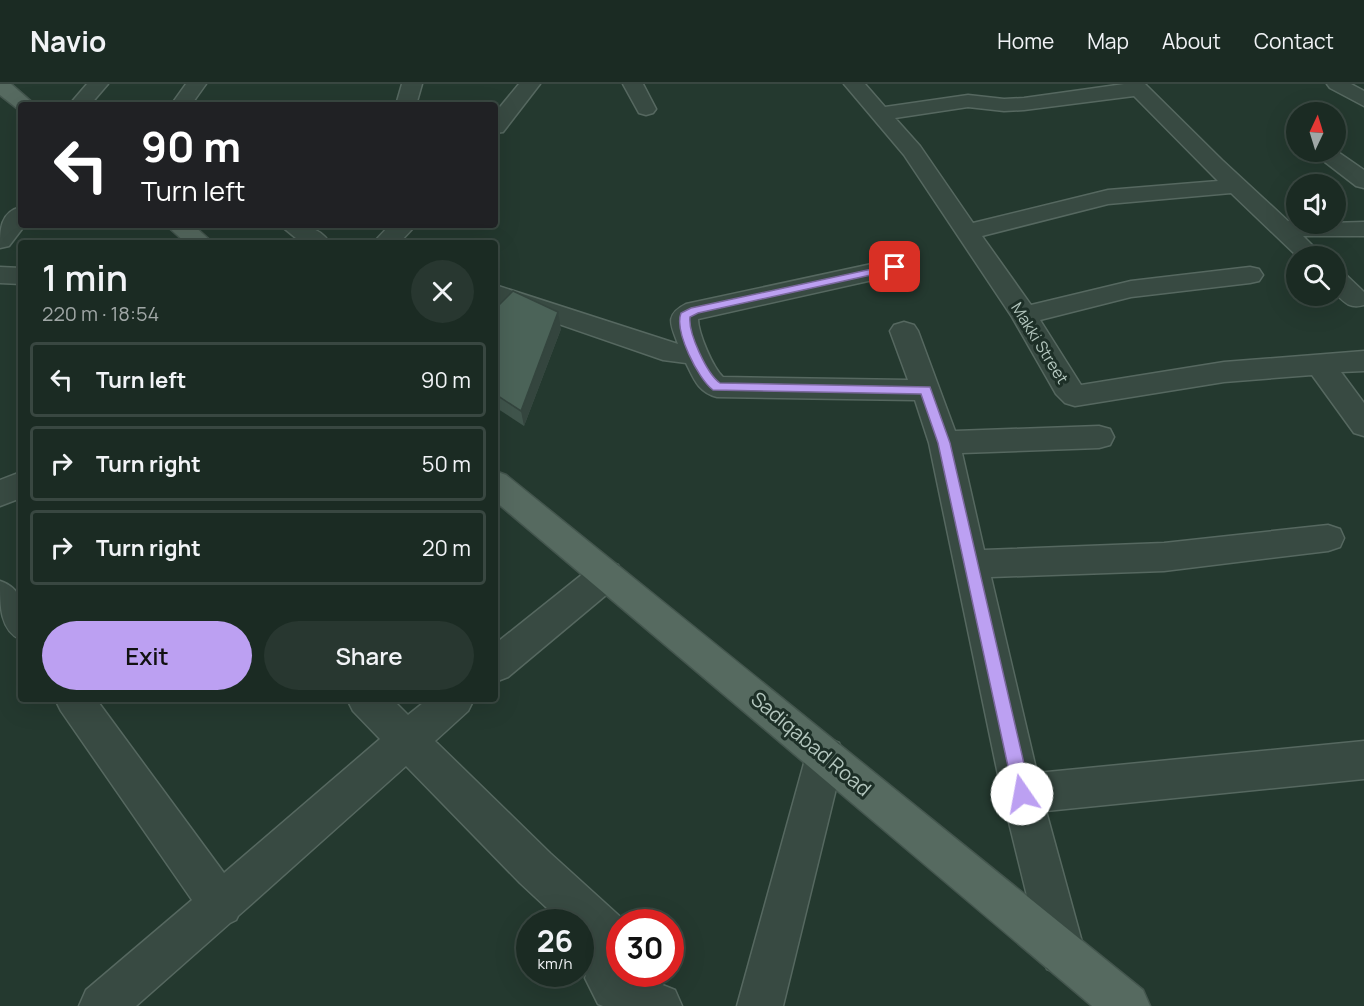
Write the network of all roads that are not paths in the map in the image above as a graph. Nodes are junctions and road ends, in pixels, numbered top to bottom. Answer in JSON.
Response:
{"nodes":[{"id":1,"x":0,"y":84,"type":"edge"},
{"id":2,"x":98,"y":84,"type":"edge"},
{"id":3,"x":196,"y":84,"type":"edge"},
{"id":4,"x":412,"y":84,"type":"edge"},
{"id":5,"x":530,"y":84,"type":"edge"},
{"id":6,"x":633,"y":84,"type":"edge"},
{"id":7,"x":854,"y":84,"type":"edge"},
{"id":8,"x":1337,"y":84,"type":"edge"},
{"id":9,"x":1136,"y":86,"type":"edge"},
{"id":10,"x":1364,"y":100,"type":"edge"},
{"id":11,"x":21,"y":102,"type":"edge"},
{"id":12,"x":82,"y":102,"type":"edge"},
{"id":13,"x":183,"y":102,"type":"edge"},
{"id":14,"x":407,"y":102,"type":"edge"},
{"id":15,"x":503,"y":106,"type":"edge"},
{"id":16,"x":646,"y":109,"type":"dead end"},
{"id":17,"x":880,"y":114,"type":"junction"},
{"id":18,"x":1337,"y":162,"type":"edge"},
{"id":19,"x":1364,"y":181,"type":"edge"},
{"id":20,"x":1237,"y":186,"type":"junction"},
{"id":21,"x":182,"y":228,"type":"edge"},
{"id":22,"x":296,"y":228,"type":"edge"},
{"id":23,"x":401,"y":228,"type":"edge"},
{"id":24,"x":1281,"y":228,"type":"junction"},
{"id":25,"x":1364,"y":229,"type":"edge"},
{"id":26,"x":967,"y":232,"type":"junction"},
{"id":27,"x":197,"y":240,"type":"edge"},
{"id":28,"x":314,"y":240,"type":"edge"},
{"id":29,"x":388,"y":240,"type":"edge"},
{"id":30,"x":1300,"y":246,"type":"edge"},
{"id":31,"x":895,"y":267,"type":"dead end"},
{"id":32,"x":1250,"y":275,"type":"dead end"},
{"id":33,"x":0,"y":276,"type":"edge"},
{"id":34,"x":18,"y":276,"type":"edge"},
{"id":35,"x":1346,"y":289,"type":"edge"},
{"id":36,"x":498,"y":294,"type":"edge"},
{"id":37,"x":1356,"y":299,"type":"dead end"},
{"id":38,"x":1024,"y":315,"type":"junction"},
{"id":39,"x":904,"y":331,"type":"dead end"},
{"id":40,"x":695,"y":354,"type":"junction"},
{"id":41,"x":1364,"y":362,"type":"edge"},
{"id":42,"x":1320,"y":365,"type":"junction"},
{"id":43,"x":926,"y":390,"type":"junction"},
{"id":44,"x":1364,"y":425,"type":"edge"},
{"id":45,"x":1099,"y":437,"type":"dead end"},
{"id":46,"x":944,"y":443,"type":"junction"},
{"id":47,"x":18,"y":485,"type":"edge"},
{"id":48,"x":498,"y":485,"type":"edge"},
{"id":49,"x":0,"y":494,"type":"edge"},
{"id":50,"x":1328,"y":538,"type":"dead end"},
{"id":51,"x":971,"y":564,"type":"junction"},
{"id":52,"x":606,"y":575,"type":"junction"},
{"id":53,"x":0,"y":596,"type":"edge"},
{"id":54,"x":18,"y":621,"type":"edge"},
{"id":55,"x":498,"y":664,"type":"edge"},
{"id":56,"x":76,"y":702,"type":"edge"},
{"id":57,"x":369,"y":702,"type":"edge"},
{"id":58,"x":451,"y":702,"type":"edge"},
{"id":59,"x":405,"y":740,"type":"junction"},
{"id":60,"x":825,"y":756,"type":"junction"},
{"id":61,"x":1364,"y":760,"type":"edge"},
{"id":62,"x":1022,"y":794,"type":"junction"},
{"id":63,"x":221,"y":905,"type":"junction"},
{"id":64,"x":1063,"y":953,"type":"junction"},
{"id":65,"x":122,"y":1000,"type":"edge"},
{"id":66,"x":659,"y":1006,"type":"edge"},
{"id":67,"x":760,"y":1006,"type":"edge"},
{"id":68,"x":1128,"y":1006,"type":"edge"}],
"edges":[{"from":1,"to":11,"type":"main road"},
{"from":2,"to":12,"type":"street"},
{"from":3,"to":13,"type":"street"},
{"from":4,"to":14,"type":"street"},
{"from":5,"to":15,"type":"street"},
{"from":6,"to":16,"type":"street"},
{"from":7,"to":17,"type":"street","name":"Makki Street"},
{"from":8,"to":10,"type":"street"},
{"from":9,"to":17,"type":"street"},
{"from":9,"to":20,"type":"street"},
{"from":17,"to":26,"type":"street","name":"Makki Street"},
{"from":18,"to":19,"type":"street"},
{"from":20,"to":24,"type":"street"},
{"from":20,"to":26,"type":"street"},
{"from":21,"to":27,"type":"main road"},
{"from":22,"to":28,"type":"street"},
{"from":23,"to":29,"type":"street"},
{"from":24,"to":25,"type":"street"},
{"from":24,"to":30,"type":"street"},
{"from":26,"to":38,"type":"street","name":"Makki Street"},
{"from":31,"to":40,"type":"street"},
{"from":32,"to":38,"type":"street"},
{"from":33,"to":34,"type":"street"},
{"from":35,"to":37,"type":"street"},
{"from":36,"to":40,"type":"street"},
{"from":38,"to":42,"type":"street","name":"Makki Street"},
{"from":39,"to":43,"type":"street"},
{"from":40,"to":43,"type":"street"},
{"from":41,"to":42,"type":"street","name":"Makki Street"},
{"from":42,"to":44,"type":"street"},
{"from":43,"to":46,"type":"street"},
{"from":45,"to":46,"type":"street"},
{"from":46,"to":51,"type":"street"},
{"from":47,"to":49,"type":"street"},
{"from":48,"to":52,"type":"main road","name":"Sadiqabad Road"},
{"from":50,"to":51,"type":"street"},
{"from":51,"to":62,"type":"street"},
{"from":52,"to":55,"type":"street"},
{"from":52,"to":60,"type":"main road","name":"Sadiqabad Road"},
{"from":53,"to":54,"type":"street"},
{"from":56,"to":63,"type":"street"},
{"from":57,"to":59,"type":"street"},
{"from":58,"to":59,"type":"street"},
{"from":59,"to":63,"type":"street"},
{"from":59,"to":66,"type":"street"},
{"from":60,"to":64,"type":"main road","name":"Sadiqabad Road"},
{"from":60,"to":67,"type":"street"},
{"from":61,"to":62,"type":"street"},
{"from":62,"to":64,"type":"street"},
{"from":63,"to":65,"type":"street"},
{"from":64,"to":68,"type":"main road","name":"Sadiqabad Road"}]}
